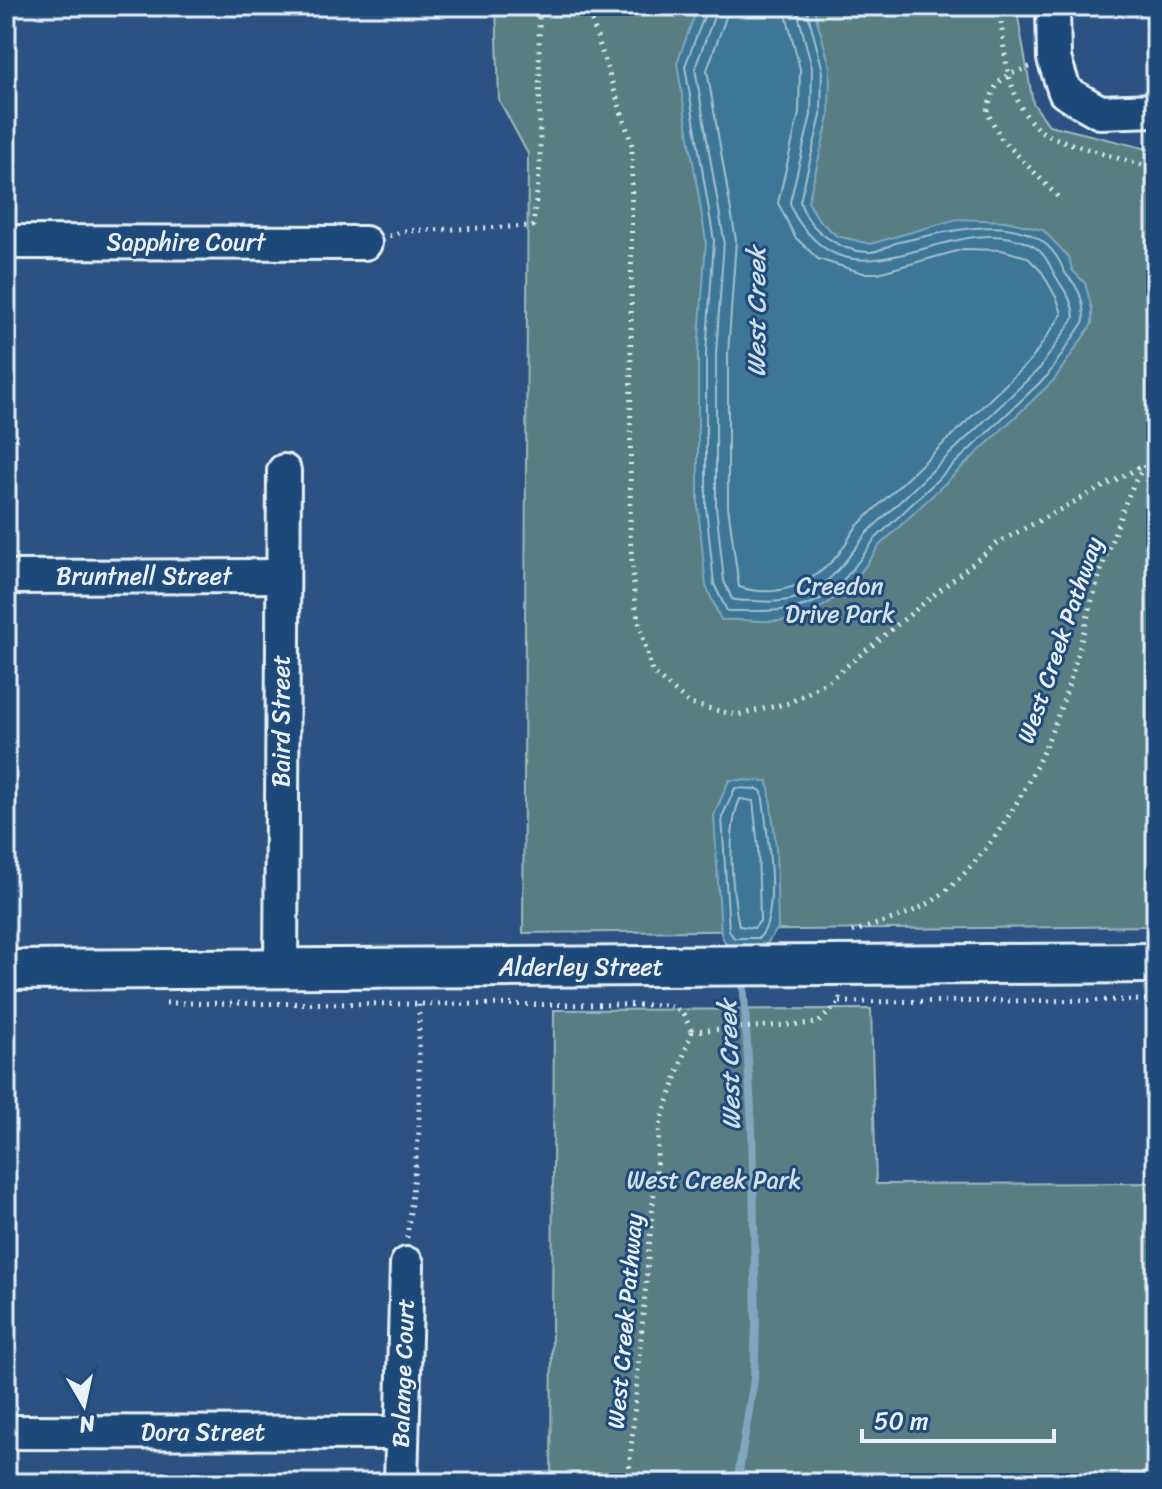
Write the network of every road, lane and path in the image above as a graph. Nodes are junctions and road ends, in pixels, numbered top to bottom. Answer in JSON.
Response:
{"nodes":[{"id":1,"x":539,"y":6,"type":"edge"},
{"id":2,"x":587,"y":6,"type":"edge"},
{"id":3,"x":1053,"y":6,"type":"edge"},
{"id":4,"x":1010,"y":73,"type":"dead end"},
{"id":5,"x":1156,"y":110,"type":"edge"},
{"id":6,"x":1060,"y":199,"type":"dead end"},
{"id":7,"x":6,"y":242,"type":"edge"},
{"id":8,"x":365,"y":243,"type":"joint"},
{"id":9,"x":1156,"y":455,"type":"edge"},
{"id":10,"x":1142,"y":466,"type":"junction"},
{"id":11,"x":284,"y":471,"type":"dead end"},
{"id":12,"x":282,"y":576,"type":"junction"},
{"id":13,"x":6,"y":577,"type":"edge"},
{"id":14,"x":1156,"y":963,"type":"edge"},
{"id":15,"x":841,"y":964,"type":"junction"},
{"id":16,"x":6,"y":970,"type":"edge"},
{"id":17,"x":281,"y":970,"type":"junction"},
{"id":18,"x":1156,"y":1000,"type":"edge"},
{"id":19,"x":840,"y":1002,"type":"junction"},
{"id":20,"x":150,"y":1003,"type":"dead end"},
{"id":21,"x":419,"y":1004,"type":"junction"},
{"id":22,"x":692,"y":1031,"type":"junction"},
{"id":23,"x":407,"y":1264,"type":"joint"},
{"id":24,"x":6,"y":1432,"type":"edge"},
{"id":25,"x":400,"y":1433,"type":"junction"},
{"id":26,"x":401,"y":1483,"type":"edge"},
{"id":27,"x":628,"y":1483,"type":"edge"}],
"edges":[{"from":1,"to":8,"type":"path"},
{"from":2,"to":10,"type":"path"},
{"from":3,"to":5,"type":"street"},
{"from":4,"to":6,"type":"path"},
{"from":7,"to":8,"type":"street","name":"Sapphire Court"},
{"from":9,"to":10,"type":"path"},
{"from":10,"to":15,"type":"path","name":"West Creek Pathway"},
{"from":11,"to":12,"type":"street","name":"Baird Street"},
{"from":12,"to":13,"type":"street","name":"Bruntnell Street"},
{"from":12,"to":17,"type":"street","name":"Baird Street"},
{"from":14,"to":15,"type":"street","name":"Alderley Street"},
{"from":15,"to":17,"type":"street","name":"Alderley Street"},
{"from":15,"to":19,"type":"path","name":"West Creek Pathway"},
{"from":16,"to":17,"type":"street","name":"Alderley Street"},
{"from":18,"to":19,"type":"path"},
{"from":19,"to":22,"type":"path"},
{"from":20,"to":21,"type":"path"},
{"from":21,"to":22,"type":"path"},
{"from":21,"to":23,"type":"path"},
{"from":22,"to":27,"type":"path","name":"West Creek Pathway"},
{"from":23,"to":25,"type":"street","name":"Balange Court"},
{"from":24,"to":25,"type":"street","name":"Dora Street"},
{"from":25,"to":26,"type":"street","name":"Balange Court"}]}
